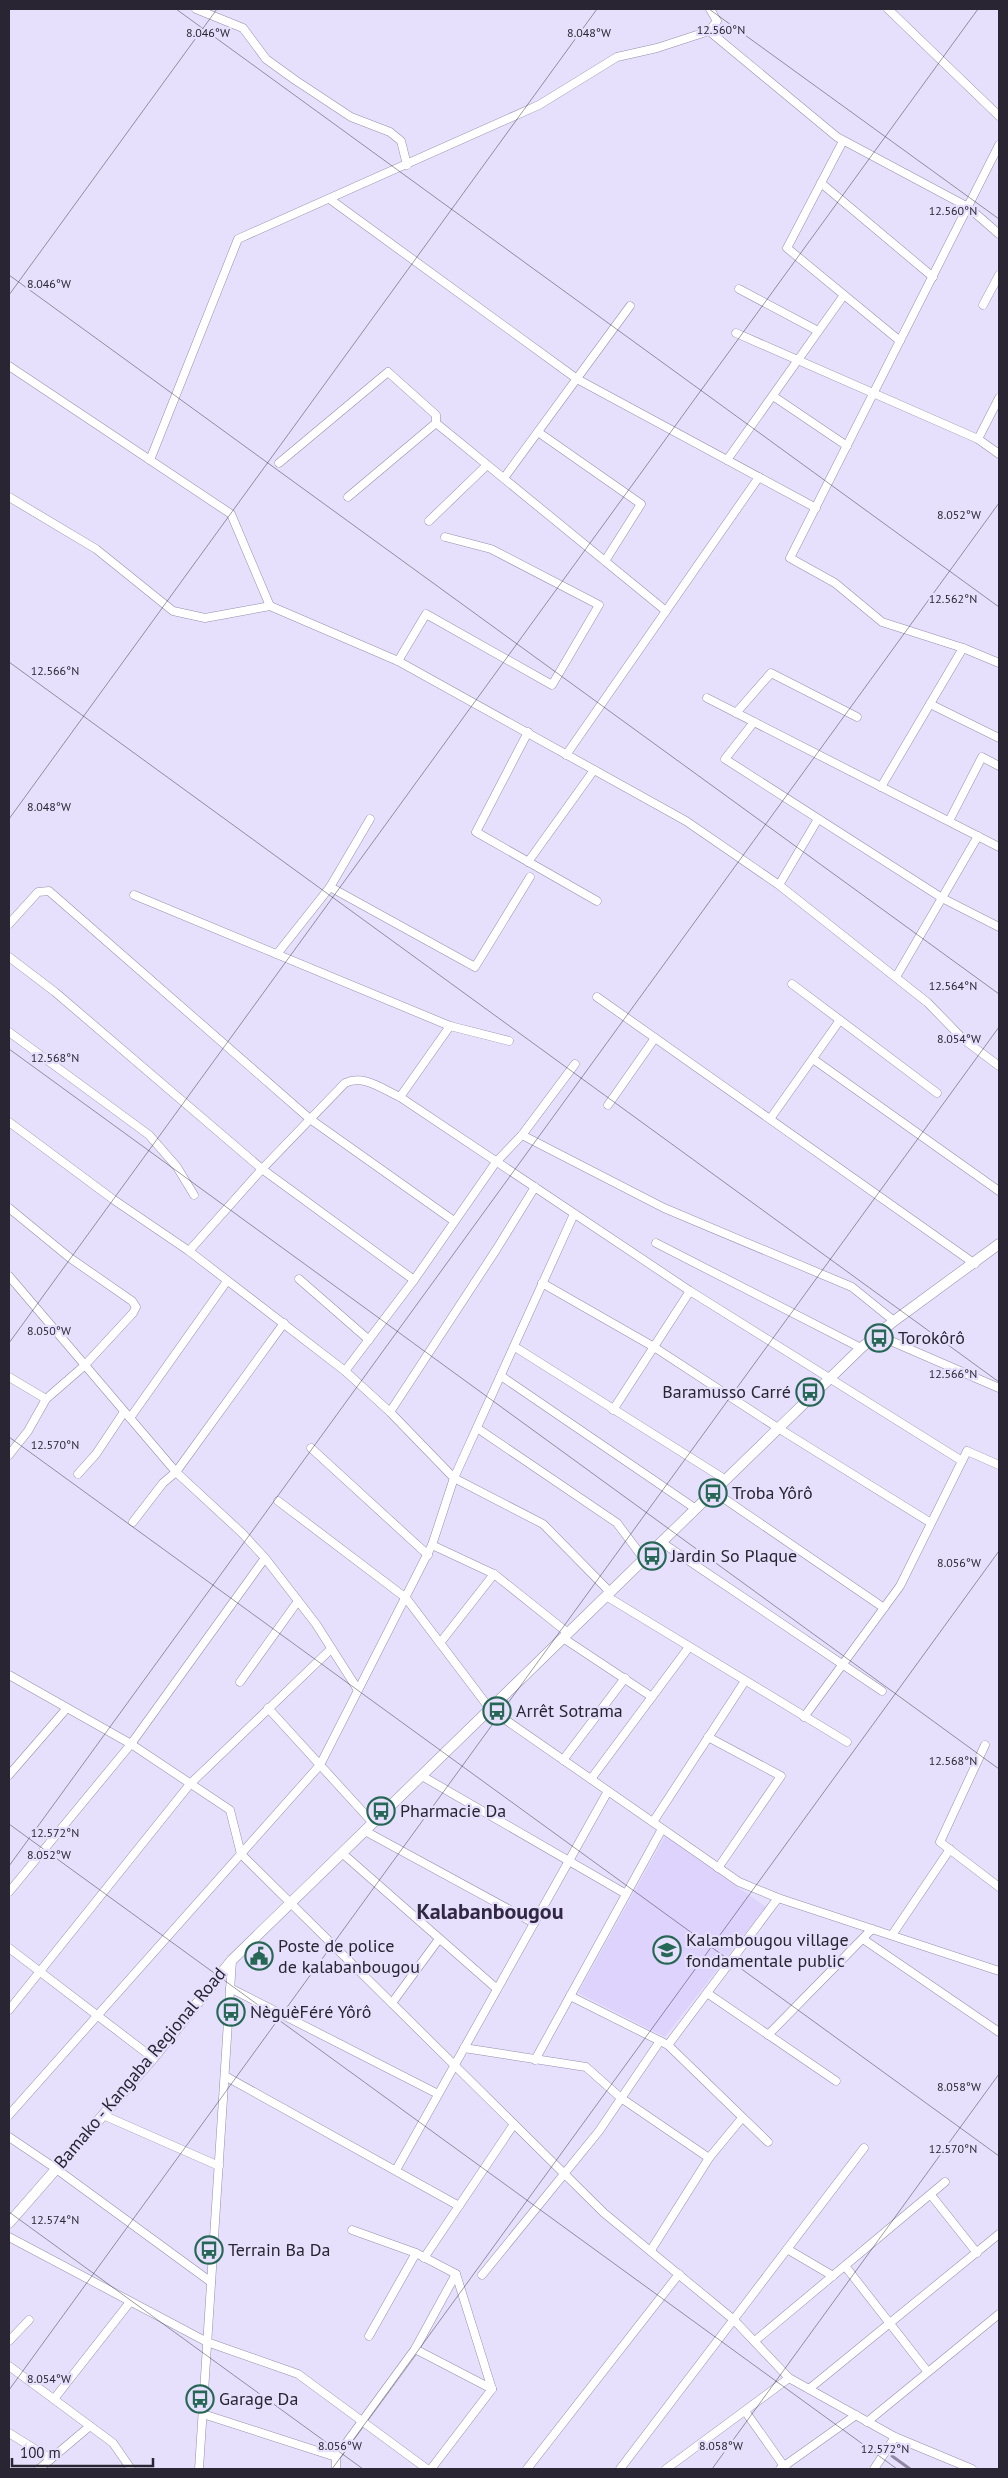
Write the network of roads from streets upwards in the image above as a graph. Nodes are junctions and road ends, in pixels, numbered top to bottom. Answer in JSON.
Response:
{"nodes":[{"id":1,"x":196,"y":9,"type":"edge"},
{"id":2,"x":710,"y":9,"type":"edge"},
{"id":3,"x":888,"y":9,"type":"edge"},
{"id":4,"x":709,"y":31,"type":"junction"},
{"id":5,"x":999,"y":116,"type":"edge"},
{"id":6,"x":843,"y":141,"type":"junction"},
{"id":7,"x":999,"y":145,"type":"edge"},
{"id":8,"x":407,"y":165,"type":"junction"},
{"id":9,"x":821,"y":183,"type":"junction"},
{"id":10,"x":331,"y":200,"type":"junction"},
{"id":11,"x":968,"y":207,"type":"junction"},
{"id":12,"x":999,"y":234,"type":"edge"},
{"id":13,"x":999,"y":275,"type":"edge"},
{"id":14,"x":932,"y":277,"type":"junction"},
{"id":15,"x":740,"y":289,"type":"dead end"},
{"id":16,"x":844,"y":295,"type":"junction"},
{"id":17,"x":983,"y":305,"type":"dead end"},
{"id":18,"x":630,"y":306,"type":"dead end"},
{"id":19,"x":818,"y":331,"type":"junction"},
{"id":20,"x":736,"y":333,"type":"dead end"},
{"id":21,"x":900,"y":341,"type":"junction"},
{"id":22,"x":798,"y":360,"type":"junction"},
{"id":23,"x":9,"y":366,"type":"edge"},
{"id":24,"x":577,"y":379,"type":"junction"},
{"id":25,"x":874,"y":393,"type":"junction"},
{"id":26,"x":772,"y":396,"type":"junction"},
{"id":27,"x":999,"y":398,"type":"edge"},
{"id":28,"x":436,"y":423,"type":"junction"},
{"id":29,"x":538,"y":432,"type":"junction"},
{"id":30,"x":978,"y":439,"type":"junction"},
{"id":31,"x":847,"y":446,"type":"junction"},
{"id":32,"x":999,"y":454,"type":"edge"},
{"id":33,"x":150,"y":460,"type":"junction"},
{"id":34,"x":727,"y":460,"type":"junction"},
{"id":35,"x":279,"y":463,"type":"dead end"},
{"id":36,"x":487,"y":465,"type":"junction"},
{"id":37,"x":759,"y":477,"type":"junction"},
{"id":38,"x":504,"y":478,"type":"junction"},
{"id":39,"x":9,"y":497,"type":"edge"},
{"id":40,"x":348,"y":497,"type":"dead end"},
{"id":41,"x":816,"y":508,"type":"junction"},
{"id":42,"x":429,"y":521,"type":"dead end"},
{"id":43,"x":445,"y":537,"type":"dead end"},
{"id":44,"x":605,"y":561,"type":"junction"},
{"id":45,"x":270,"y":606,"type":"junction"},
{"id":46,"x":666,"y":611,"type":"junction"},
{"id":47,"x":963,"y":648,"type":"junction"},
{"id":48,"x":398,"y":661,"type":"junction"},
{"id":49,"x":999,"y":663,"type":"edge"},
{"id":50,"x":707,"y":698,"type":"dead end"},
{"id":51,"x":930,"y":704,"type":"junction"},
{"id":52,"x":736,"y":713,"type":"junction"},
{"id":53,"x":857,"y":717,"type":"dead end"},
{"id":54,"x":754,"y":722,"type":"junction"},
{"id":55,"x":528,"y":732,"type":"junction"},
{"id":56,"x":999,"y":738,"type":"edge"},
{"id":57,"x":566,"y":754,"type":"junction"},
{"id":58,"x":999,"y":766,"type":"edge"},
{"id":59,"x":594,"y":770,"type":"junction"},
{"id":60,"x":881,"y":787,"type":"junction"},
{"id":61,"x":370,"y":819,"type":"dead end"},
{"id":62,"x":818,"y":819,"type":"junction"},
{"id":63,"x":949,"y":821,"type":"junction"},
{"id":64,"x":978,"y":836,"type":"junction"},
{"id":65,"x":999,"y":847,"type":"edge"},
{"id":66,"x":528,"y":862,"type":"junction"},
{"id":67,"x":530,"y":877,"type":"dead end"},
{"id":68,"x":779,"y":885,"type":"junction"},
{"id":69,"x":330,"y":887,"type":"junction"},
{"id":70,"x":134,"y":895,"type":"dead end"},
{"id":71,"x":942,"y":898,"type":"junction"},
{"id":72,"x":597,"y":901,"type":"dead end"},
{"id":73,"x":9,"y":924,"type":"edge"},
{"id":74,"x":999,"y":927,"type":"edge"},
{"id":75,"x":278,"y":954,"type":"junction"},
{"id":76,"x":9,"y":957,"type":"edge"},
{"id":77,"x":896,"y":977,"type":"junction"},
{"id":78,"x":792,"y":984,"type":"dead end"},
{"id":79,"x":597,"y":997,"type":"dead end"},
{"id":80,"x":840,"y":1020,"type":"junction"},
{"id":81,"x":450,"y":1026,"type":"junction"},
{"id":82,"x":9,"y":1032,"type":"edge"},
{"id":83,"x":655,"y":1038,"type":"junction"},
{"id":84,"x":509,"y":1041,"type":"dead end"},
{"id":85,"x":813,"y":1059,"type":"junction"},
{"id":86,"x":575,"y":1064,"type":"dead end"},
{"id":87,"x":999,"y":1066,"type":"edge"},
{"id":88,"x":937,"y":1093,"type":"dead end"},
{"id":89,"x":400,"y":1098,"type":"junction"},
{"id":90,"x":608,"y":1105,"type":"dead end"},
{"id":91,"x":310,"y":1119,"type":"junction"},
{"id":92,"x":770,"y":1119,"type":"junction"},
{"id":93,"x":9,"y":1122,"type":"edge"},
{"id":94,"x":522,"y":1135,"type":"junction"},
{"id":95,"x":496,"y":1162,"type":"junction"},
{"id":96,"x":262,"y":1169,"type":"junction"},
{"id":97,"x":534,"y":1188,"type":"junction"},
{"id":98,"x":999,"y":1191,"type":"edge"},
{"id":99,"x":194,"y":1195,"type":"dead end"},
{"id":100,"x":9,"y":1208,"type":"edge"},
{"id":101,"x":574,"y":1214,"type":"junction"},
{"id":102,"x":454,"y":1221,"type":"junction"},
{"id":103,"x":656,"y":1243,"type":"dead end"},
{"id":104,"x":999,"y":1244,"type":"edge"},
{"id":105,"x":189,"y":1251,"type":"junction"},
{"id":106,"x":975,"y":1264,"type":"junction"},
{"id":107,"x":9,"y":1276,"type":"edge"},
{"id":108,"x":299,"y":1278,"type":"dead end"},
{"id":109,"x":414,"y":1280,"type":"junction"},
{"id":110,"x":227,"y":1281,"type":"junction"},
{"id":111,"x":542,"y":1283,"type":"junction"},
{"id":112,"x":690,"y":1290,"type":"junction"},
{"id":113,"x":894,"y":1321,"type":"junction"},
{"id":114,"x":284,"y":1323,"type":"junction"},
{"id":115,"x":877,"y":1335,"type":"junction"},
{"id":116,"x":369,"y":1340,"type":"junction"},
{"id":117,"x":515,"y":1347,"type":"junction"},
{"id":118,"x":654,"y":1348,"type":"junction"},
{"id":119,"x":861,"y":1348,"type":"junction"},
{"id":120,"x":84,"y":1366,"type":"junction"},
{"id":121,"x":345,"y":1371,"type":"junction"},
{"id":122,"x":501,"y":1376,"type":"junction"},
{"id":123,"x":9,"y":1377,"type":"edge"},
{"id":124,"x":829,"y":1379,"type":"junction"},
{"id":125,"x":999,"y":1388,"type":"edge"},
{"id":126,"x":46,"y":1400,"type":"junction"},
{"id":127,"x":613,"y":1410,"type":"junction"},
{"id":128,"x":390,"y":1412,"type":"junction"},
{"id":129,"x":127,"y":1415,"type":"junction"},
{"id":130,"x":477,"y":1428,"type":"junction"},
{"id":131,"x":778,"y":1428,"type":"junction"},
{"id":132,"x":311,"y":1448,"type":"dead end"},
{"id":133,"x":9,"y":1455,"type":"edge"},
{"id":134,"x":962,"y":1461,"type":"junction"},
{"id":135,"x":999,"y":1465,"type":"edge"},
{"id":136,"x":176,"y":1472,"type":"junction"},
{"id":137,"x":78,"y":1474,"type":"dead end"},
{"id":138,"x":454,"y":1478,"type":"junction"},
{"id":139,"x":726,"y":1480,"type":"junction"},
{"id":140,"x":714,"y":1492,"type":"junction"},
{"id":141,"x":278,"y":1501,"type":"dead end"},
{"id":142,"x":696,"y":1509,"type":"junction"},
{"id":143,"x":133,"y":1522,"type":"dead end"},
{"id":144,"x":931,"y":1523,"type":"junction"},
{"id":145,"x":662,"y":1542,"type":"junction"},
{"id":146,"x":432,"y":1545,"type":"junction"},
{"id":147,"x":428,"y":1555,"type":"junction"},
{"id":148,"x":265,"y":1558,"type":"junction"},
{"id":149,"x":644,"y":1559,"type":"junction"},
{"id":150,"x":494,"y":1574,"type":"junction"},
{"id":151,"x":608,"y":1594,"type":"junction"},
{"id":152,"x":406,"y":1598,"type":"junction"},
{"id":153,"x":298,"y":1602,"type":"junction"},
{"id":154,"x":884,"y":1608,"type":"junction"},
{"id":155,"x":566,"y":1635,"type":"junction"},
{"id":156,"x":440,"y":1643,"type":"junction"},
{"id":157,"x":688,"y":1647,"type":"junction"},
{"id":158,"x":332,"y":1649,"type":"junction"},
{"id":159,"x":843,"y":1664,"type":"junction"},
{"id":160,"x":9,"y":1675,"type":"edge"},
{"id":161,"x":624,"y":1678,"type":"junction"},
{"id":162,"x":745,"y":1681,"type":"junction"},
{"id":163,"x":240,"y":1682,"type":"dead end"},
{"id":164,"x":358,"y":1690,"type":"junction"},
{"id":165,"x":882,"y":1691,"type":"dead end"},
{"id":166,"x":652,"y":1696,"type":"junction"},
{"id":167,"x":67,"y":1708,"type":"junction"},
{"id":168,"x":268,"y":1708,"type":"junction"},
{"id":169,"x":490,"y":1709,"type":"junction"},
{"id":170,"x":804,"y":1717,"type":"junction"},
{"id":171,"x":708,"y":1737,"type":"junction"},
{"id":172,"x":847,"y":1742,"type":"dead end"},
{"id":173,"x":131,"y":1744,"type":"junction"},
{"id":174,"x":985,"y":1745,"type":"dead end"},
{"id":175,"x":563,"y":1760,"type":"junction"},
{"id":176,"x":320,"y":1765,"type":"junction"},
{"id":177,"x":9,"y":1775,"type":"edge"},
{"id":178,"x":422,"y":1776,"type":"junction"},
{"id":179,"x":591,"y":1779,"type":"junction"},
{"id":180,"x":190,"y":1784,"type":"junction"},
{"id":181,"x":608,"y":1791,"type":"junction"},
{"id":182,"x":653,"y":1822,"type":"junction"},
{"id":183,"x":373,"y":1823,"type":"junction"},
{"id":184,"x":662,"y":1828,"type":"junction"},
{"id":185,"x":365,"y":1831,"type":"junction"},
{"id":186,"x":950,"y":1849,"type":"junction"},
{"id":187,"x":342,"y":1853,"type":"junction"},
{"id":188,"x":241,"y":1854,"type":"junction"},
{"id":189,"x":569,"y":1860,"type":"junction"},
{"id":190,"x":718,"y":1868,"type":"junction"},
{"id":191,"x":999,"y":1887,"type":"edge"},
{"id":192,"x":9,"y":1892,"type":"edge"},
{"id":193,"x":626,"y":1894,"type":"junction"},
{"id":194,"x":778,"y":1898,"type":"junction"},
{"id":195,"x":291,"y":1903,"type":"junction"},
{"id":196,"x":534,"y":1923,"type":"junction"},
{"id":197,"x":872,"y":1929,"type":"junction"},
{"id":198,"x":892,"y":1935,"type":"junction"},
{"id":199,"x":440,"y":1939,"type":"junction"},
{"id":200,"x":863,"y":1939,"type":"junction"},
{"id":201,"x":9,"y":1948,"type":"edge"},
{"id":202,"x":232,"y":1960,"type":"junction"},
{"id":203,"x":999,"y":1971,"type":"edge"},
{"id":204,"x":40,"y":1972,"type":"junction"},
{"id":205,"x":230,"y":1988,"type":"junction"},
{"id":206,"x":497,"y":1989,"type":"junction"},
{"id":207,"x":707,"y":1994,"type":"junction"},
{"id":208,"x":570,"y":1996,"type":"junction"},
{"id":209,"x":392,"y":2002,"type":"junction"},
{"id":210,"x":9,"y":2010,"type":"edge"},
{"id":211,"x":97,"y":2016,"type":"junction"},
{"id":212,"x":999,"y":2032,"type":"edge"},
{"id":213,"x":768,"y":2035,"type":"junction"},
{"id":214,"x":664,"y":2043,"type":"junction"},
{"id":215,"x":464,"y":2048,"type":"junction"},
{"id":216,"x":153,"y":2058,"type":"junction"},
{"id":217,"x":535,"y":2060,"type":"junction"},
{"id":218,"x":454,"y":2064,"type":"junction"},
{"id":219,"x":224,"y":2076,"type":"junction"},
{"id":220,"x":836,"y":2082,"type":"dead end"},
{"id":221,"x":438,"y":2094,"type":"junction"},
{"id":222,"x":621,"y":2098,"type":"junction"},
{"id":223,"x":9,"y":2115,"type":"edge"},
{"id":224,"x":103,"y":2116,"type":"junction"},
{"id":225,"x":742,"y":2118,"type":"junction"},
{"id":226,"x":514,"y":2124,"type":"junction"},
{"id":227,"x":9,"y":2137,"type":"edge"},
{"id":228,"x":768,"y":2142,"type":"dead end"},
{"id":229,"x":864,"y":2148,"type":"dead end"},
{"id":230,"x":709,"y":2158,"type":"junction"},
{"id":231,"x":219,"y":2166,"type":"junction"},
{"id":232,"x":55,"y":2168,"type":"junction"},
{"id":233,"x":396,"y":2170,"type":"junction"},
{"id":234,"x":565,"y":2174,"type":"junction"},
{"id":235,"x":946,"y":2182,"type":"dead end"},
{"id":236,"x":931,"y":2195,"type":"junction"},
{"id":237,"x":459,"y":2206,"type":"junction"},
{"id":238,"x":9,"y":2223,"type":"edge"},
{"id":239,"x":352,"y":2230,"type":"dead end"},
{"id":240,"x":999,"y":2234,"type":"edge"},
{"id":241,"x":9,"y":2237,"type":"edge"},
{"id":242,"x":787,"y":2249,"type":"junction"},
{"id":243,"x":651,"y":2250,"type":"junction"},
{"id":244,"x":976,"y":2253,"type":"junction"},
{"id":245,"x":416,"y":2254,"type":"junction"},
{"id":246,"x":424,"y":2258,"type":"junction"},
{"id":247,"x":845,"y":2266,"type":"junction"},
{"id":248,"x":456,"y":2274,"type":"junction"},
{"id":249,"x":679,"y":2274,"type":"junction"},
{"id":250,"x":482,"y":2275,"type":"dead end"},
{"id":251,"x":833,"y":2276,"type":"junction"},
{"id":252,"x":211,"y":2282,"type":"junction"},
{"id":253,"x":130,"y":2302,"type":"junction"},
{"id":254,"x":999,"y":2314,"type":"edge"},
{"id":255,"x":29,"y":2320,"type":"dead end"},
{"id":256,"x":734,"y":2320,"type":"junction"},
{"id":257,"x":890,"y":2323,"type":"junction"},
{"id":258,"x":369,"y":2336,"type":"dead end"},
{"id":259,"x":756,"y":2340,"type":"junction"},
{"id":260,"x":9,"y":2341,"type":"edge"},
{"id":261,"x":207,"y":2342,"type":"junction"},
{"id":262,"x":415,"y":2348,"type":"junction"},
{"id":263,"x":9,"y":2366,"type":"edge"},
{"id":264,"x":927,"y":2371,"type":"junction"},
{"id":265,"x":789,"y":2378,"type":"junction"},
{"id":266,"x":492,"y":2389,"type":"junction"},
{"id":267,"x":809,"y":2389,"type":"junction"},
{"id":268,"x":54,"y":2399,"type":"junction"},
{"id":269,"x":745,"y":2411,"type":"junction"},
{"id":270,"x":203,"y":2414,"type":"junction"},
{"id":271,"x":856,"y":2415,"type":"junction"},
{"id":272,"x":361,"y":2421,"type":"junction"},
{"id":273,"x":867,"y":2422,"type":"junction"},
{"id":274,"x":90,"y":2426,"type":"junction"},
{"id":275,"x":9,"y":2433,"type":"edge"},
{"id":276,"x":895,"y":2437,"type":"junction"},
{"id":277,"x":336,"y":2457,"type":"junction"},
{"id":278,"x":52,"y":2459,"type":"junction"},
{"id":279,"x":783,"y":2468,"type":"edge"},
{"id":280,"x":40,"y":2469,"type":"edge"},
{"id":281,"x":131,"y":2469,"type":"edge"},
{"id":282,"x":199,"y":2469,"type":"edge"},
{"id":283,"x":336,"y":2469,"type":"edge"},
{"id":284,"x":427,"y":2469,"type":"edge"},
{"id":285,"x":431,"y":2469,"type":"edge"},
{"id":286,"x":527,"y":2469,"type":"edge"},
{"id":287,"x":620,"y":2469,"type":"edge"},
{"id":288,"x":666,"y":2469,"type":"edge"},
{"id":289,"x":874,"y":2469,"type":"edge"},
{"id":290,"x":972,"y":2469,"type":"edge"}],
"edges":[{"from":1,"to":8,"type":"street"},
{"from":2,"to":4,"type":"street"},
{"from":3,"to":5,"type":"street"},
{"from":4,"to":6,"type":"street"},
{"from":4,"to":8,"type":"street"},
{"from":6,"to":9,"type":"street"},
{"from":6,"to":11,"type":"street"},
{"from":7,"to":11,"type":"street"},
{"from":8,"to":10,"type":"street"},
{"from":9,"to":14,"type":"street"},
{"from":9,"to":16,"type":"street"},
{"from":10,"to":24,"type":"street"},
{"from":10,"to":33,"type":"street"},
{"from":11,"to":12,"type":"street"},
{"from":11,"to":14,"type":"street"},
{"from":13,"to":17,"type":"street"},
{"from":14,"to":21,"type":"street"},
{"from":15,"to":19,"type":"street"},
{"from":16,"to":19,"type":"street"},
{"from":16,"to":21,"type":"street"},
{"from":18,"to":24,"type":"street"},
{"from":19,"to":22,"type":"street"},
{"from":20,"to":22,"type":"street"},
{"from":21,"to":25,"type":"street"},
{"from":22,"to":25,"type":"street"},
{"from":22,"to":26,"type":"street"},
{"from":23,"to":33,"type":"street"},
{"from":24,"to":29,"type":"street"},
{"from":24,"to":34,"type":"street"},
{"from":25,"to":30,"type":"street"},
{"from":25,"to":31,"type":"street"},
{"from":26,"to":31,"type":"street"},
{"from":26,"to":34,"type":"street"},
{"from":27,"to":30,"type":"street"},
{"from":28,"to":35,"type":"street"},
{"from":28,"to":36,"type":"street"},
{"from":28,"to":40,"type":"street"},
{"from":29,"to":38,"type":"street"},
{"from":29,"to":44,"type":"street"},
{"from":30,"to":32,"type":"street"},
{"from":31,"to":41,"type":"street"},
{"from":33,"to":45,"type":"street"},
{"from":34,"to":37,"type":"street"},
{"from":36,"to":38,"type":"street"},
{"from":36,"to":42,"type":"street"},
{"from":37,"to":41,"type":"street"},
{"from":37,"to":46,"type":"street"},
{"from":38,"to":44,"type":"street"},
{"from":39,"to":45,"type":"street"},
{"from":41,"to":47,"type":"street"},
{"from":43,"to":48,"type":"street"},
{"from":44,"to":46,"type":"street"},
{"from":45,"to":48,"type":"street"},
{"from":46,"to":57,"type":"street"},
{"from":47,"to":49,"type":"street"},
{"from":47,"to":51,"type":"street"},
{"from":48,"to":55,"type":"street"},
{"from":50,"to":52,"type":"street"},
{"from":51,"to":56,"type":"street"},
{"from":51,"to":60,"type":"street"},
{"from":52,"to":53,"type":"street"},
{"from":52,"to":54,"type":"street"},
{"from":54,"to":60,"type":"street"},
{"from":54,"to":62,"type":"street"},
{"from":55,"to":57,"type":"street"},
{"from":55,"to":66,"type":"street"},
{"from":57,"to":59,"type":"street"},
{"from":58,"to":63,"type":"street"},
{"from":59,"to":66,"type":"street"},
{"from":59,"to":68,"type":"street"},
{"from":60,"to":63,"type":"street"},
{"from":61,"to":69,"type":"street"},
{"from":62,"to":68,"type":"street"},
{"from":62,"to":71,"type":"street"},
{"from":63,"to":64,"type":"street"},
{"from":64,"to":65,"type":"street"},
{"from":64,"to":71,"type":"street"},
{"from":66,"to":72,"type":"street"},
{"from":67,"to":69,"type":"street"},
{"from":68,"to":77,"type":"street"},
{"from":69,"to":75,"type":"street"},
{"from":70,"to":75,"type":"street"},
{"from":71,"to":74,"type":"street"},
{"from":71,"to":77,"type":"street"},
{"from":73,"to":91,"type":"street"},
{"from":75,"to":81,"type":"street"},
{"from":76,"to":96,"type":"street"},
{"from":77,"to":87,"type":"street"},
{"from":78,"to":80,"type":"street"},
{"from":79,"to":83,"type":"street"},
{"from":80,"to":85,"type":"street"},
{"from":80,"to":88,"type":"street"},
{"from":81,"to":84,"type":"street"},
{"from":81,"to":89,"type":"street"},
{"from":82,"to":99,"type":"street"},
{"from":83,"to":90,"type":"street"},
{"from":83,"to":92,"type":"street"},
{"from":85,"to":92,"type":"street"},
{"from":85,"to":98,"type":"street"},
{"from":86,"to":94,"type":"street"},
{"from":89,"to":91,"type":"street"},
{"from":89,"to":95,"type":"street"},
{"from":91,"to":96,"type":"street"},
{"from":91,"to":102,"type":"street"},
{"from":92,"to":106,"type":"street"},
{"from":93,"to":105,"type":"street"},
{"from":94,"to":95,"type":"street"},
{"from":94,"to":113,"type":"street"},
{"from":95,"to":97,"type":"street"},
{"from":95,"to":102,"type":"street"},
{"from":96,"to":105,"type":"street"},
{"from":96,"to":109,"type":"street"},
{"from":97,"to":101,"type":"street"},
{"from":97,"to":128,"type":"street"},
{"from":100,"to":120,"type":"street"},
{"from":101,"to":111,"type":"street"},
{"from":101,"to":112,"type":"street"},
{"from":102,"to":109,"type":"street"},
{"from":103,"to":119,"type":"street"},
{"from":104,"to":106,"type":"street","name":"Bamako - Kangaba Regional Road"},
{"from":105,"to":110,"type":"street"},
{"from":106,"to":113,"type":"street","name":"Bamako - Kangaba Regional Road"},
{"from":107,"to":120,"type":"street"},
{"from":108,"to":116,"type":"street"},
{"from":109,"to":116,"type":"street"},
{"from":110,"to":114,"type":"street"},
{"from":110,"to":129,"type":"street"},
{"from":111,"to":117,"type":"street"},
{"from":111,"to":118,"type":"street"},
{"from":112,"to":118,"type":"street"},
{"from":112,"to":124,"type":"street"},
{"from":113,"to":115,"type":"street","name":"Bamako - Kangaba Regional Road"},
{"from":114,"to":121,"type":"street"},
{"from":114,"to":136,"type":"street"},
{"from":115,"to":119,"type":"street","name":"Bamako - Kangaba Regional Road"},
{"from":115,"to":125,"type":"street"},
{"from":116,"to":121,"type":"street"},
{"from":117,"to":122,"type":"street"},
{"from":117,"to":127,"type":"street"},
{"from":118,"to":127,"type":"street"},
{"from":118,"to":131,"type":"street"},
{"from":119,"to":124,"type":"street","name":"Bamako - Kangaba Regional Road"},
{"from":120,"to":126,"type":"street"},
{"from":120,"to":129,"type":"street"},
{"from":121,"to":128,"type":"street"},
{"from":122,"to":130,"type":"street"},
{"from":122,"to":142,"type":"street"},
{"from":123,"to":126,"type":"street"},
{"from":124,"to":131,"type":"street","name":"Bamako - Kangaba Regional Road"},
{"from":124,"to":134,"type":"street"},
{"from":126,"to":133,"type":"street"},
{"from":127,"to":139,"type":"street"},
{"from":128,"to":138,"type":"street"},
{"from":129,"to":136,"type":"street"},
{"from":129,"to":137,"type":"street"},
{"from":130,"to":138,"type":"street"},
{"from":130,"to":149,"type":"street"},
{"from":131,"to":139,"type":"street","name":"Bamako - Kangaba Regional Road"},
{"from":131,"to":144,"type":"street"},
{"from":132,"to":147,"type":"street"},
{"from":134,"to":135,"type":"street"},
{"from":134,"to":144,"type":"street"},
{"from":136,"to":143,"type":"street"},
{"from":136,"to":148,"type":"street"},
{"from":138,"to":146,"type":"street"},
{"from":138,"to":151,"type":"street"},
{"from":139,"to":140,"type":"street","name":"Bamako - Kangaba Regional Road"},
{"from":140,"to":142,"type":"street","name":"Bamako - Kangaba Regional Road"},
{"from":140,"to":154,"type":"street"},
{"from":141,"to":152,"type":"street"},
{"from":142,"to":145,"type":"street","name":"Bamako - Kangaba Regional Road"},
{"from":144,"to":154,"type":"street"},
{"from":145,"to":149,"type":"street","name":"Bamako - Kangaba Regional Road"},
{"from":145,"to":159,"type":"street"},
{"from":146,"to":147,"type":"street"},
{"from":146,"to":150,"type":"street"},
{"from":147,"to":152,"type":"street"},
{"from":148,"to":153,"type":"street"},
{"from":148,"to":173,"type":"street"},
{"from":149,"to":151,"type":"street","name":"Bamako - Kangaba Regional Road"},
{"from":150,"to":155,"type":"street"},
{"from":150,"to":156,"type":"street"},
{"from":151,"to":155,"type":"street","name":"Bamako - Kangaba Regional Road"},
{"from":151,"to":157,"type":"street"},
{"from":152,"to":156,"type":"street"},
{"from":152,"to":164,"type":"street"},
{"from":153,"to":158,"type":"street"},
{"from":153,"to":163,"type":"street"},
{"from":154,"to":159,"type":"street"},
{"from":155,"to":161,"type":"street"},
{"from":155,"to":169,"type":"street","name":"Bamako - Kangaba Regional Road"},
{"from":156,"to":169,"type":"street"},
{"from":157,"to":162,"type":"street"},
{"from":157,"to":166,"type":"street"},
{"from":158,"to":164,"type":"street"},
{"from":158,"to":168,"type":"street"},
{"from":159,"to":165,"type":"street"},
{"from":159,"to":170,"type":"street"},
{"from":160,"to":167,"type":"street"},
{"from":161,"to":166,"type":"street"},
{"from":161,"to":175,"type":"street"},
{"from":162,"to":170,"type":"street"},
{"from":162,"to":171,"type":"street"},
{"from":164,"to":176,"type":"street"},
{"from":166,"to":179,"type":"street"},
{"from":167,"to":173,"type":"street"},
{"from":167,"to":177,"type":"street"},
{"from":168,"to":176,"type":"street"},
{"from":168,"to":180,"type":"street"},
{"from":169,"to":175,"type":"street"},
{"from":169,"to":178,"type":"street","name":"Bamako - Kangaba Regional Road"},
{"from":170,"to":172,"type":"street"},
{"from":171,"to":182,"type":"street"},
{"from":171,"to":190,"type":"street"},
{"from":173,"to":180,"type":"street"},
{"from":173,"to":192,"type":"street"},
{"from":174,"to":186,"type":"street"},
{"from":175,"to":179,"type":"street"},
{"from":176,"to":183,"type":"street"},
{"from":176,"to":188,"type":"street"},
{"from":178,"to":183,"type":"street","name":"Bamako - Kangaba Regional Road"},
{"from":178,"to":189,"type":"street"},
{"from":179,"to":181,"type":"street"},
{"from":180,"to":188,"type":"street"},
{"from":180,"to":204,"type":"street"},
{"from":181,"to":182,"type":"street"},
{"from":181,"to":189,"type":"street"},
{"from":182,"to":184,"type":"street"},
{"from":183,"to":185,"type":"street","name":"Bamako - Kangaba Regional Road"},
{"from":184,"to":190,"type":"street"},
{"from":184,"to":193,"type":"street"},
{"from":185,"to":187,"type":"street","name":"Bamako - Kangaba Regional Road"},
{"from":185,"to":196,"type":"street"},
{"from":186,"to":191,"type":"street"},
{"from":186,"to":198,"type":"street"},
{"from":187,"to":195,"type":"street","name":"Bamako - Kangaba Regional Road"},
{"from":187,"to":199,"type":"street"},
{"from":188,"to":195,"type":"street"},
{"from":188,"to":211,"type":"street"},
{"from":189,"to":193,"type":"street"},
{"from":189,"to":196,"type":"street"},
{"from":190,"to":194,"type":"street"},
{"from":193,"to":208,"type":"street"},
{"from":194,"to":197,"type":"street"},
{"from":194,"to":207,"type":"street"},
{"from":195,"to":202,"type":"street","name":"Bamako - Kangaba Regional Road"},
{"from":195,"to":209,"type":"street"},
{"from":196,"to":206,"type":"street"},
{"from":197,"to":198,"type":"street"},
{"from":197,"to":200,"type":"street"},
{"from":198,"to":203,"type":"street"},
{"from":199,"to":206,"type":"street"},
{"from":199,"to":209,"type":"street"},
{"from":200,"to":212,"type":"street"},
{"from":200,"to":213,"type":"street"},
{"from":201,"to":204,"type":"street"},
{"from":202,"to":205,"type":"street"},
{"from":202,"to":216,"type":"street","name":"Bamako - Kangaba Regional Road"},
{"from":204,"to":210,"type":"street"},
{"from":204,"to":211,"type":"street"},
{"from":205,"to":219,"type":"street"},
{"from":205,"to":221,"type":"street"},
{"from":206,"to":215,"type":"street"},
{"from":207,"to":213,"type":"street"},
{"from":207,"to":214,"type":"street"},
{"from":208,"to":214,"type":"street"},
{"from":208,"to":217,"type":"street"},
{"from":209,"to":218,"type":"street"},
{"from":211,"to":216,"type":"street"},
{"from":211,"to":223,"type":"street"},
{"from":213,"to":220,"type":"street"},
{"from":214,"to":222,"type":"street"},
{"from":214,"to":225,"type":"street"},
{"from":215,"to":217,"type":"street"},
{"from":215,"to":218,"type":"street"},
{"from":216,"to":224,"type":"street","name":"Bamako - Kangaba Regional Road"},
{"from":217,"to":222,"type":"street"},
{"from":218,"to":221,"type":"street"},
{"from":218,"to":226,"type":"street"},
{"from":219,"to":231,"type":"street"},
{"from":219,"to":233,"type":"street"},
{"from":221,"to":233,"type":"street"},
{"from":222,"to":230,"type":"street"},
{"from":222,"to":234,"type":"street"},
{"from":224,"to":231,"type":"street"},
{"from":224,"to":232,"type":"street","name":"Bamako - Kangaba Regional Road"},
{"from":225,"to":228,"type":"street"},
{"from":225,"to":230,"type":"street"},
{"from":226,"to":234,"type":"street"},
{"from":226,"to":237,"type":"street"},
{"from":227,"to":232,"type":"street"},
{"from":229,"to":242,"type":"street"},
{"from":230,"to":243,"type":"street"},
{"from":231,"to":252,"type":"street"},
{"from":232,"to":238,"type":"street","name":"Bamako - Kangaba Regional Road"},
{"from":232,"to":252,"type":"street"},
{"from":233,"to":237,"type":"street"},
{"from":234,"to":243,"type":"street"},
{"from":234,"to":250,"type":"street"},
{"from":235,"to":236,"type":"street"},
{"from":236,"to":244,"type":"street"},
{"from":236,"to":247,"type":"street"},
{"from":237,"to":246,"type":"street"},
{"from":239,"to":245,"type":"street"},
{"from":240,"to":244,"type":"street"},
{"from":241,"to":253,"type":"street"},
{"from":242,"to":251,"type":"street"},
{"from":242,"to":256,"type":"street"},
{"from":243,"to":249,"type":"street"},
{"from":244,"to":257,"type":"street"},
{"from":245,"to":246,"type":"street"},
{"from":245,"to":258,"type":"street"},
{"from":246,"to":248,"type":"street"},
{"from":247,"to":251,"type":"street"},
{"from":247,"to":257,"type":"street"},
{"from":248,"to":262,"type":"street"},
{"from":248,"to":266,"type":"street"},
{"from":249,"to":256,"type":"street"},
{"from":249,"to":286,"type":"street"},
{"from":251,"to":259,"type":"street"},
{"from":252,"to":261,"type":"street"},
{"from":253,"to":261,"type":"street"},
{"from":253,"to":268,"type":"street"},
{"from":254,"to":264,"type":"street"},
{"from":255,"to":260,"type":"street"},
{"from":256,"to":259,"type":"street"},
{"from":256,"to":287,"type":"street"},
{"from":257,"to":264,"type":"street"},
{"from":257,"to":267,"type":"street"},
{"from":259,"to":265,"type":"street"},
{"from":261,"to":270,"type":"street"},
{"from":261,"to":272,"type":"street"},
{"from":262,"to":266,"type":"street"},
{"from":262,"to":272,"type":"street"},
{"from":263,"to":268,"type":"street"},
{"from":264,"to":273,"type":"street"},
{"from":265,"to":267,"type":"street"},
{"from":265,"to":269,"type":"street"},
{"from":266,"to":285,"type":"street"},
{"from":267,"to":271,"type":"street"},
{"from":268,"to":274,"type":"street"},
{"from":269,"to":279,"type":"street"},
{"from":269,"to":288,"type":"street"},
{"from":270,"to":277,"type":"street"},
{"from":270,"to":282,"type":"street"},
{"from":271,"to":273,"type":"street"},
{"from":271,"to":279,"type":"street"},
{"from":272,"to":277,"type":"street"},
{"from":272,"to":284,"type":"street"},
{"from":273,"to":276,"type":"street"},
{"from":274,"to":278,"type":"street"},
{"from":274,"to":281,"type":"street"},
{"from":275,"to":278,"type":"street"},
{"from":276,"to":289,"type":"street"},
{"from":276,"to":290,"type":"street"},
{"from":277,"to":283,"type":"street"},
{"from":278,"to":280,"type":"street"}]}
